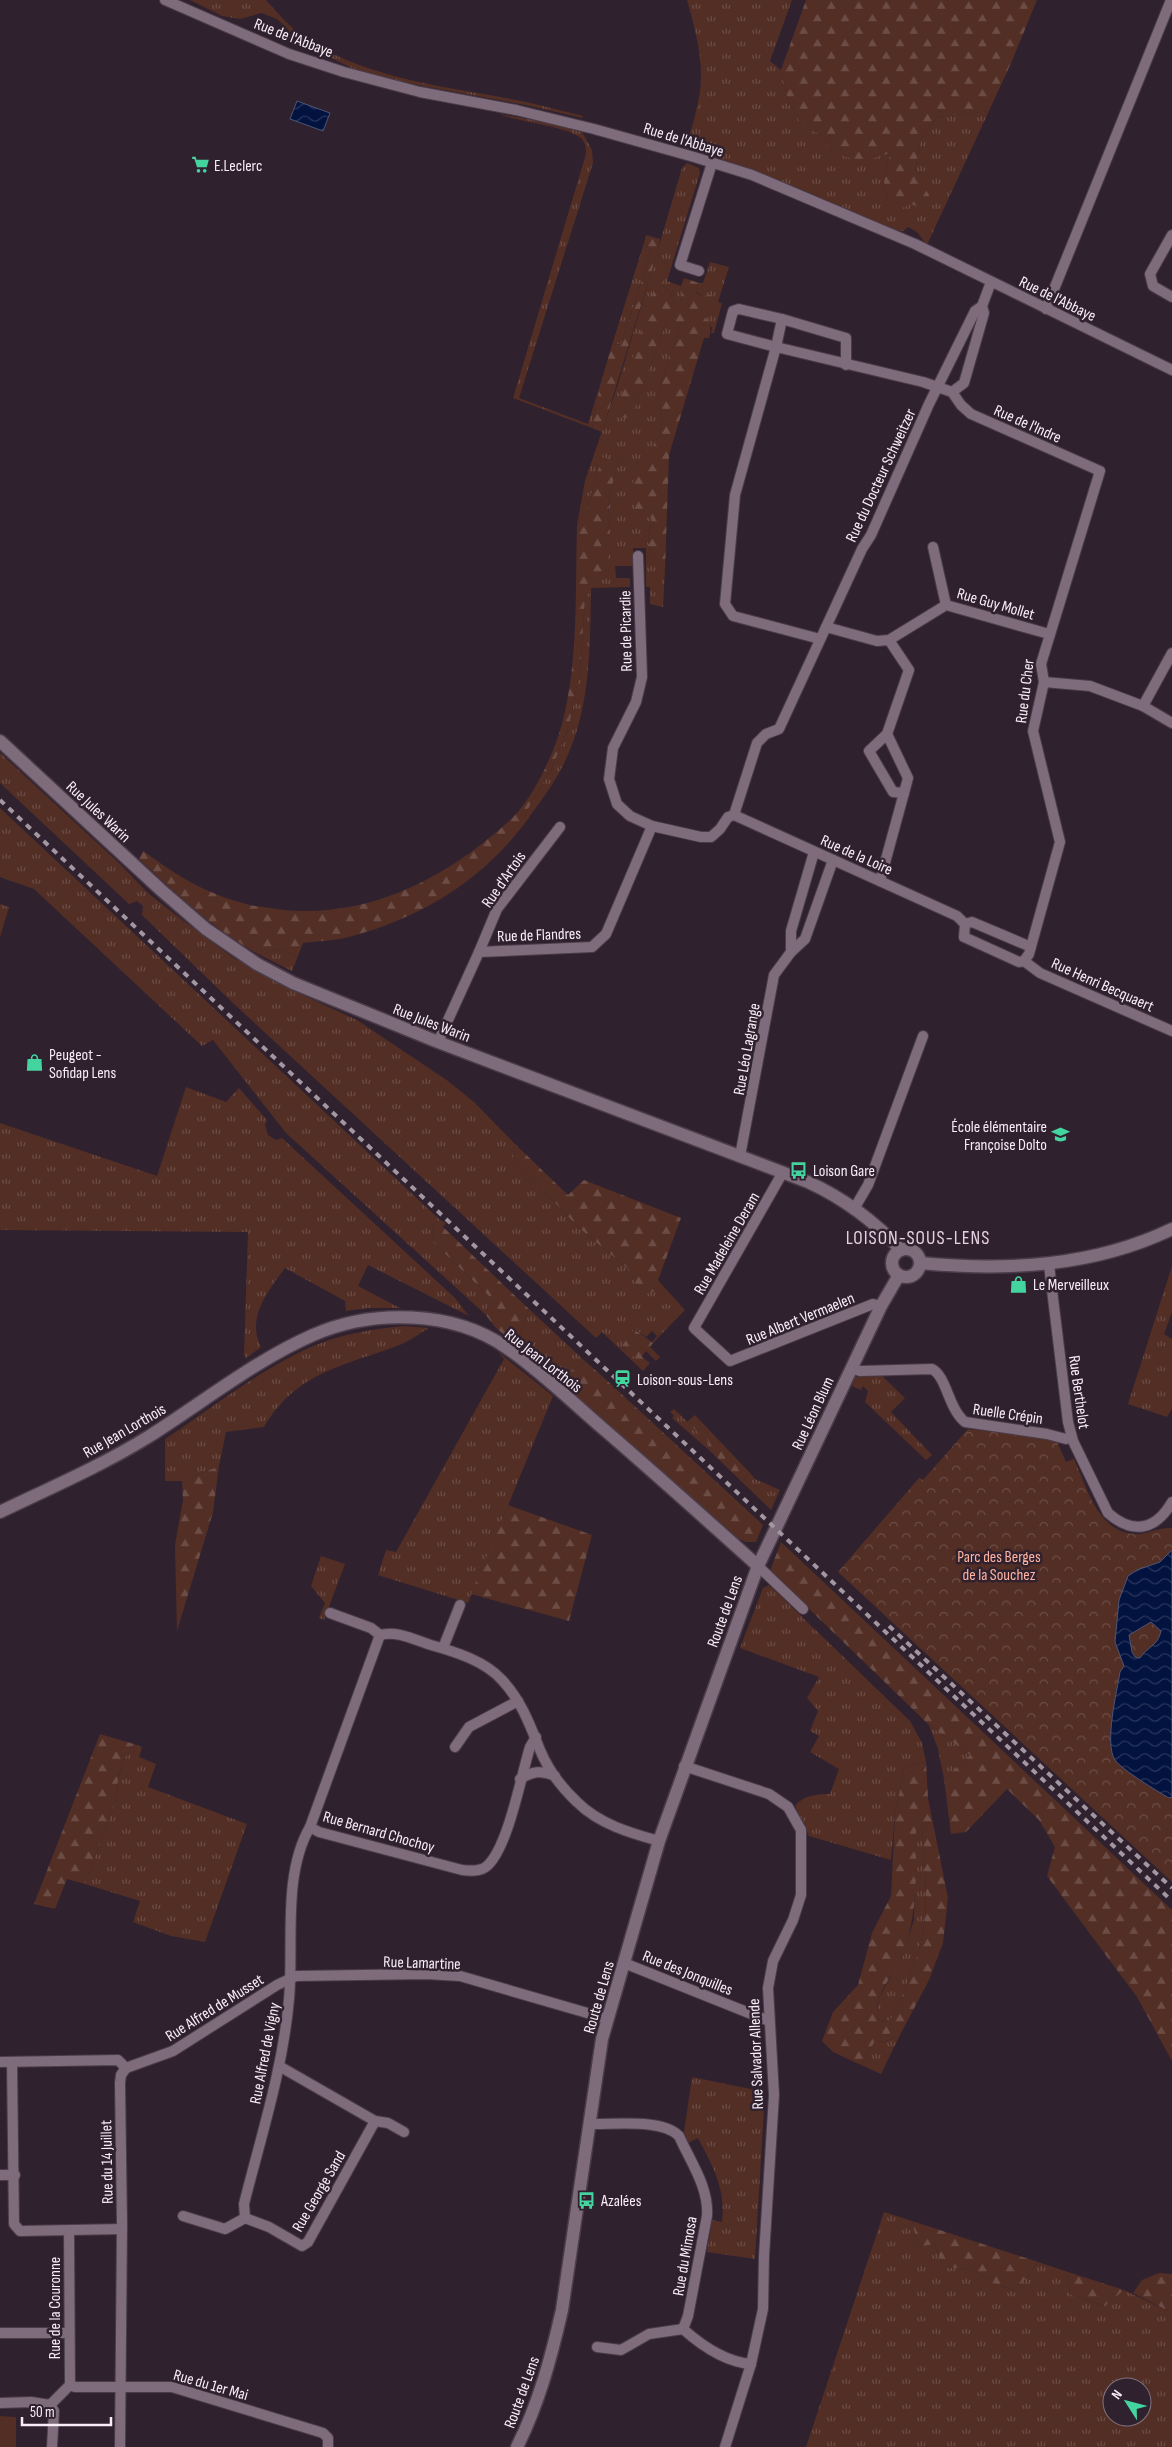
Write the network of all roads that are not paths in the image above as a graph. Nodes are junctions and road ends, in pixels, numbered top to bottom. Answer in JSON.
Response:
{"nodes":[{"id":1,"x":165,"y":0,"type":"edge"},
{"id":2,"x":1171,"y":0,"type":"edge"},
{"id":3,"x":712,"y":163,"type":"junction"},
{"id":4,"x":1172,"y":236,"type":"edge"},
{"id":5,"x":699,"y":271,"type":"dead end"},
{"id":6,"x":991,"y":282,"type":"junction"},
{"id":7,"x":1172,"y":298,"type":"edge"},
{"id":8,"x":982,"y":306,"type":"junction"},
{"id":9,"x":1046,"y":309,"type":"junction"},
{"id":10,"x":782,"y":319,"type":"junction"},
{"id":11,"x":776,"y":346,"type":"junction"},
{"id":12,"x":846,"y":365,"type":"junction"},
{"id":13,"x":1172,"y":370,"type":"edge"},
{"id":14,"x":937,"y":388,"type":"junction"},
{"id":15,"x":952,"y":392,"type":"junction"},
{"id":16,"x":1100,"y":471,"type":"joint"},
{"id":17,"x":933,"y":547,"type":"dead end"},
{"id":18,"x":638,"y":556,"type":"dead end"},
{"id":19,"x":946,"y":605,"type":"junction"},
{"id":20,"x":826,"y":627,"type":"junction"},
{"id":21,"x":1049,"y":634,"type":"junction"},
{"id":22,"x":820,"y":639,"type":"junction"},
{"id":23,"x":889,"y":640,"type":"junction"},
{"id":24,"x":1172,"y":653,"type":"edge"},
{"id":25,"x":1044,"y":682,"type":"junction"},
{"id":26,"x":1143,"y":706,"type":"junction"},
{"id":27,"x":1172,"y":723,"type":"edge"},
{"id":28,"x":886,"y":734,"type":"junction"},
{"id":29,"x":0,"y":741,"type":"edge"},
{"id":30,"x":904,"y":793,"type":"junction"},
{"id":31,"x":734,"y":815,"type":"junction"},
{"id":32,"x":652,"y":826,"type":"junction"},
{"id":33,"x":560,"y":827,"type":"dead end"},
{"id":34,"x":814,"y":852,"type":"junction"},
{"id":35,"x":833,"y":860,"type":"junction"},
{"id":36,"x":880,"y":881,"type":"junction"},
{"id":37,"x":965,"y":924,"type":"junction"},
{"id":38,"x":1031,"y":947,"type":"junction"},
{"id":39,"x":479,"y":952,"type":"junction"},
{"id":40,"x":791,"y":952,"type":"junction"},
{"id":41,"x":1024,"y":961,"type":"junction"},
{"id":42,"x":1172,"y":1031,"type":"edge"},
{"id":43,"x":923,"y":1036,"type":"dead end"},
{"id":44,"x":438,"y":1042,"type":"junction"},
{"id":45,"x":740,"y":1156,"type":"junction"},
{"id":46,"x":782,"y":1172,"type":"junction"},
{"id":47,"x":854,"y":1209,"type":"junction"},
{"id":48,"x":1172,"y":1229,"type":"edge"},
{"id":49,"x":902,"y":1250,"type":"junction"},
{"id":50,"x":920,"y":1264,"type":"junction"},
{"id":51,"x":1049,"y":1265,"type":"junction"},
{"id":52,"x":899,"y":1275,"type":"junction"},
{"id":53,"x":881,"y":1306,"type":"junction"},
{"id":54,"x":730,"y":1361,"type":"joint"},
{"id":55,"x":851,"y":1368,"type":"junction"},
{"id":56,"x":1072,"y":1436,"type":"junction"},
{"id":57,"x":1172,"y":1502,"type":"edge"},
{"id":58,"x":0,"y":1512,"type":"edge"},
{"id":59,"x":758,"y":1566,"type":"junction"},
{"id":60,"x":460,"y":1605,"type":"dead end"},
{"id":61,"x":802,"y":1609,"type":"dead end"},
{"id":62,"x":330,"y":1613,"type":"dead end"},
{"id":63,"x":380,"y":1635,"type":"junction"},
{"id":64,"x":443,"y":1648,"type":"junction"},
{"id":65,"x":518,"y":1701,"type":"junction"},
{"id":66,"x":536,"y":1737,"type":"junction"},
{"id":67,"x":455,"y":1747,"type":"dead end"},
{"id":68,"x":684,"y":1766,"type":"junction"},
{"id":69,"x":555,"y":1776,"type":"junction"},
{"id":70,"x":520,"y":1779,"type":"junction"},
{"id":71,"x":310,"y":1827,"type":"junction"},
{"id":72,"x":658,"y":1842,"type":"junction"},
{"id":73,"x":624,"y":1963,"type":"junction"},
{"id":74,"x":289,"y":1980,"type":"junction"},
{"id":75,"x":608,"y":2019,"type":"junction"},
{"id":76,"x":769,"y":2020,"type":"junction"},
{"id":77,"x":0,"y":2062,"type":"edge"},
{"id":78,"x":12,"y":2062,"type":"junction"},
{"id":79,"x":279,"y":2066,"type":"junction"},
{"id":80,"x":126,"y":2068,"type":"junction"},
{"id":81,"x":375,"y":2121,"type":"junction"},
{"id":82,"x":589,"y":2124,"type":"junction"},
{"id":83,"x":404,"y":2132,"type":"dead end"},
{"id":84,"x":0,"y":2175,"type":"edge"},
{"id":85,"x":15,"y":2175,"type":"junction"},
{"id":86,"x":184,"y":2216,"type":"dead end"},
{"id":87,"x":245,"y":2218,"type":"junction"},
{"id":88,"x":122,"y":2229,"type":"junction"},
{"id":89,"x":69,"y":2230,"type":"junction"},
{"id":90,"x":683,"y":2329,"type":"junction"},
{"id":91,"x":69,"y":2332,"type":"junction"},
{"id":92,"x":0,"y":2334,"type":"edge"},
{"id":93,"x":597,"y":2347,"type":"dead end"},
{"id":94,"x":750,"y":2364,"type":"junction"},
{"id":95,"x":70,"y":2385,"type":"junction"},
{"id":96,"x":120,"y":2386,"type":"junction"},
{"id":97,"x":0,"y":2404,"type":"edge"},
{"id":98,"x":50,"y":2404,"type":"junction"},
{"id":99,"x":52,"y":2447,"type":"edge"},
{"id":100,"x":120,"y":2447,"type":"edge"},
{"id":101,"x":328,"y":2447,"type":"edge"},
{"id":102,"x":517,"y":2447,"type":"edge"},
{"id":103,"x":725,"y":2447,"type":"edge"}],
"edges":[{"from":1,"to":3,"type":"street","name":"Rue de l'Abbaye"},
{"from":2,"to":9,"type":"street"},
{"from":3,"to":5,"type":"street"},
{"from":3,"to":6,"type":"street","name":"Rue de l'Abbaye"},
{"from":4,"to":7,"type":"street"},
{"from":6,"to":8,"type":"street","name":"Rue du Docteur Schweitzer"},
{"from":6,"to":9,"type":"street","name":"Rue de l'Abbaye"},
{"from":8,"to":14,"type":"street","name":"Rue du Docteur Schweitzer"},
{"from":8,"to":15,"type":"street"},
{"from":9,"to":13,"type":"street","name":"Rue de l'Abbaye"},
{"from":10,"to":11,"type":"street"},
{"from":10,"to":11,"type":"street"},
{"from":10,"to":12,"type":"street"},
{"from":11,"to":12,"type":"street"},
{"from":11,"to":22,"type":"street"},
{"from":12,"to":14,"type":"street"},
{"from":14,"to":15,"type":"street"},
{"from":14,"to":20,"type":"street","name":"Rue du Docteur Schweitzer"},
{"from":15,"to":16,"type":"street","name":"Rue de l'Indre"},
{"from":16,"to":21,"type":"street","name":"Rue du Cher"},
{"from":17,"to":19,"type":"street"},
{"from":18,"to":32,"type":"street","name":"Rue de Picardie"},
{"from":19,"to":21,"type":"street","name":"Rue Guy Mollet"},
{"from":19,"to":23,"type":"street","name":"Rue Guy Mollet"},
{"from":20,"to":22,"type":"street","name":"Rue du Docteur Schweitzer"},
{"from":20,"to":23,"type":"street"},
{"from":21,"to":25,"type":"street","name":"Rue du Cher"},
{"from":22,"to":31,"type":"street","name":"Rue du Docteur Schweitzer"},
{"from":23,"to":28,"type":"street"},
{"from":24,"to":26,"type":"street"},
{"from":25,"to":26,"type":"street"},
{"from":25,"to":38,"type":"street","name":"Rue du Cher"},
{"from":26,"to":27,"type":"street"},
{"from":28,"to":30,"type":"street"},
{"from":28,"to":30,"type":"street"},
{"from":29,"to":44,"type":"street","name":"Rue Jules Warin"},
{"from":30,"to":36,"type":"street"},
{"from":31,"to":32,"type":"street","name":"Rue de Picardie"},
{"from":31,"to":34,"type":"street","name":"Rue de la Loire"},
{"from":32,"to":39,"type":"street","name":"Rue de Flandres"},
{"from":33,"to":39,"type":"street","name":"Rue d'Artois"},
{"from":34,"to":35,"type":"street","name":"Rue de la Loire"},
{"from":34,"to":40,"type":"street"},
{"from":35,"to":36,"type":"street","name":"Rue de la Loire"},
{"from":35,"to":40,"type":"street","name":"Rue Léo Lagrange"},
{"from":36,"to":37,"type":"street","name":"Rue de la Loire"},
{"from":37,"to":38,"type":"street","name":"Rue de la Loire"},
{"from":37,"to":41,"type":"street","name":"Rue de la Loire"},
{"from":38,"to":41,"type":"street"},
{"from":39,"to":44,"type":"street","name":"Rue de Flandres"},
{"from":40,"to":45,"type":"street","name":"Rue Léo Lagrange"},
{"from":41,"to":42,"type":"street","name":"Rue Henri Becquaert"},
{"from":43,"to":47,"type":"street"},
{"from":44,"to":45,"type":"street","name":"Rue Jules Warin"},
{"from":45,"to":46,"type":"street","name":"Rue Jules Warin"},
{"from":46,"to":47,"type":"street","name":"Rue Jules Warin"},
{"from":46,"to":54,"type":"street","name":"Rue Madeleine Deram"},
{"from":47,"to":49,"type":"street","name":"Rue Jules Warin"},
{"from":48,"to":51,"type":"street"},
{"from":49,"to":50,"type":"street"},
{"from":49,"to":52,"type":"street"},
{"from":50,"to":51,"type":"street"},
{"from":50,"to":52,"type":"street"},
{"from":51,"to":56,"type":"street","name":"Rue Berthelot"},
{"from":52,"to":53,"type":"street","name":"Rue Léon Blum"},
{"from":53,"to":54,"type":"street","name":"Rue Albert Vermaelen"},
{"from":53,"to":55,"type":"street","name":"Rue Léon Blum"},
{"from":55,"to":56,"type":"street","name":"Ruelle Crépin"},
{"from":55,"to":59,"type":"street","name":"Rue Léon Blum"},
{"from":56,"to":57,"type":"street","name":"Rue Berthelot"},
{"from":58,"to":59,"type":"street","name":"Rue Jean Lorthois"},
{"from":59,"to":61,"type":"street","name":"Rue Jean Lorthois"},
{"from":59,"to":68,"type":"street","name":"Route de Lens"},
{"from":60,"to":64,"type":"street"},
{"from":62,"to":63,"type":"street"},
{"from":63,"to":64,"type":"street"},
{"from":63,"to":71,"type":"street","name":"Rue Bernard Chochoy"},
{"from":64,"to":65,"type":"street"},
{"from":65,"to":66,"type":"street"},
{"from":65,"to":67,"type":"street"},
{"from":66,"to":69,"type":"street"},
{"from":66,"to":70,"type":"street","name":"Rue Bernard Chochoy"},
{"from":68,"to":72,"type":"street","name":"Route de Lens"},
{"from":68,"to":76,"type":"street","name":"Rue Salvador Allende"},
{"from":69,"to":70,"type":"street"},
{"from":69,"to":72,"type":"street"},
{"from":70,"to":71,"type":"street","name":"Rue Bernard Chochoy"},
{"from":71,"to":74,"type":"street","name":"Rue Alfred de Vigny"},
{"from":72,"to":73,"type":"street","name":"Route de Lens"},
{"from":73,"to":75,"type":"street","name":"Route de Lens"},
{"from":73,"to":76,"type":"street","name":"Rue des Jonquilles"},
{"from":74,"to":75,"type":"street","name":"Rue Lamartine"},
{"from":74,"to":79,"type":"street","name":"Rue Alfred de Vigny"},
{"from":74,"to":80,"type":"street","name":"Rue Alfred de Musset"},
{"from":75,"to":82,"type":"street","name":"Route de Lens"},
{"from":76,"to":94,"type":"street","name":"Rue Salvador Allende"},
{"from":77,"to":78,"type":"street"},
{"from":78,"to":80,"type":"street"},
{"from":78,"to":85,"type":"street"},
{"from":79,"to":81,"type":"street"},
{"from":79,"to":87,"type":"street","name":"Rue Alfred de Vigny"},
{"from":80,"to":88,"type":"street","name":"Rue du 14 Juillet"},
{"from":81,"to":83,"type":"street"},
{"from":81,"to":87,"type":"street","name":"Rue George Sand"},
{"from":82,"to":90,"type":"street","name":"Rue du Mimosa"},
{"from":82,"to":102,"type":"street","name":"Route de Lens"},
{"from":84,"to":85,"type":"street"},
{"from":85,"to":89,"type":"street"},
{"from":86,"to":87,"type":"street"},
{"from":88,"to":89,"type":"street"},
{"from":88,"to":96,"type":"street","name":"Rue du 14 Juillet"},
{"from":89,"to":91,"type":"street","name":"Rue de la Couronne"},
{"from":90,"to":93,"type":"street"},
{"from":90,"to":94,"type":"street"},
{"from":91,"to":92,"type":"street"},
{"from":91,"to":95,"type":"street","name":"Rue de la Couronne"},
{"from":94,"to":103,"type":"street","name":"Rue Salvador Allende"},
{"from":95,"to":96,"type":"street","name":"Rue du 1er Mai"},
{"from":95,"to":98,"type":"street"},
{"from":96,"to":100,"type":"street","name":"Rue du 14 Juillet"},
{"from":96,"to":101,"type":"street","name":"Rue du 1er Mai"},
{"from":97,"to":98,"type":"street"},
{"from":98,"to":99,"type":"street"}]}
